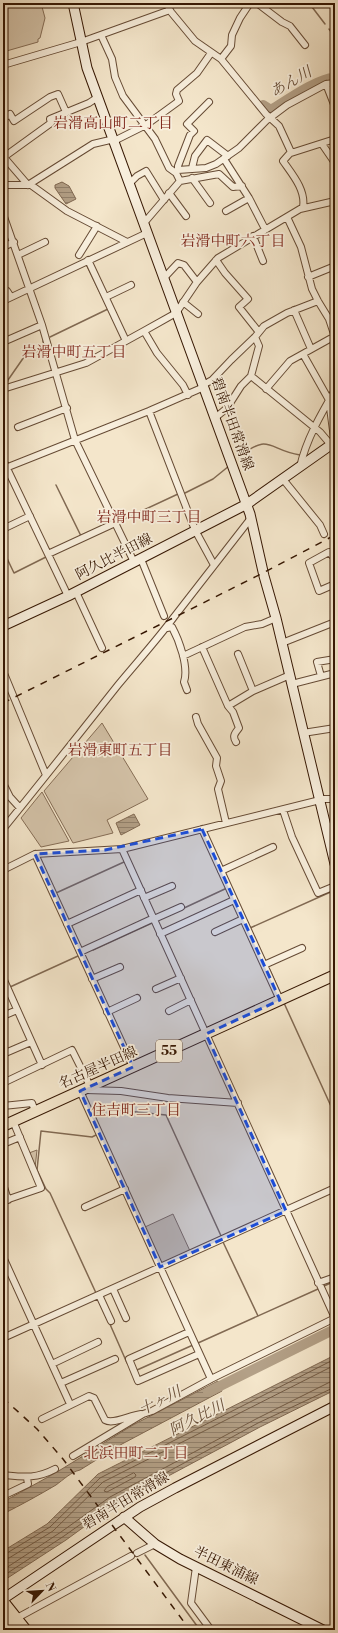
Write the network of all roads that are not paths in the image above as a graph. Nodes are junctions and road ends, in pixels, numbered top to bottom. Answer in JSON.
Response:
{"nodes":[{"id":1,"x":73,"y":3,"type":"edge"},
{"id":2,"x":166,"y":3,"type":"edge"},
{"id":3,"x":250,"y":3,"type":"edge"},
{"id":4,"x":257,"y":3,"type":"edge"},
{"id":5,"x":170,"y":10,"type":"junction"},
{"id":6,"x":101,"y":35,"type":"junction"},
{"id":7,"x":81,"y":42,"type":"junction"},
{"id":8,"x":305,"y":45,"type":"dead end"},
{"id":9,"x":211,"y":53,"type":"junction"},
{"id":10,"x":221,"y":59,"type":"junction"},
{"id":11,"x":3,"y":65,"type":"edge"},
{"id":12,"x":335,"y":83,"type":"edge"},
{"id":13,"x":326,"y":84,"type":"junction"},
{"id":14,"x":98,"y":97,"type":"junction"},
{"id":15,"x":209,"y":102,"type":"dead end"},
{"id":16,"x":335,"y":107,"type":"edge"},
{"id":17,"x":66,"y":112,"type":"junction"},
{"id":18,"x":270,"y":118,"type":"junction"},
{"id":19,"x":3,"y":119,"type":"edge"},
{"id":20,"x":145,"y":126,"type":"junction"},
{"id":21,"x":335,"y":139,"type":"edge"},
{"id":22,"x":114,"y":141,"type":"junction"},
{"id":23,"x":322,"y":144,"type":"junction"},
{"id":24,"x":291,"y":153,"type":"junction"},
{"id":25,"x":3,"y":157,"type":"edge"},
{"id":26,"x":226,"y":158,"type":"junction"},
{"id":27,"x":335,"y":162,"type":"edge"},
{"id":28,"x":192,"y":168,"type":"junction"},
{"id":29,"x":177,"y":172,"type":"junction"},
{"id":30,"x":192,"y":178,"type":"junction"},
{"id":31,"x":180,"y":181,"type":"junction"},
{"id":32,"x":130,"y":183,"type":"junction"},
{"id":33,"x":3,"y":184,"type":"edge"},
{"id":34,"x":28,"y":185,"type":"junction"},
{"id":35,"x":242,"y":186,"type":"junction"},
{"id":36,"x":169,"y":193,"type":"junction"},
{"id":37,"x":249,"y":198,"type":"junction"},
{"id":38,"x":164,"y":200,"type":"junction"},
{"id":39,"x":335,"y":201,"type":"edge"},
{"id":40,"x":210,"y":203,"type":"dead end"},
{"id":41,"x":303,"y":207,"type":"junction"},
{"id":42,"x":226,"y":211,"type":"dead end"},
{"id":43,"x":3,"y":216,"type":"edge"},
{"id":44,"x":186,"y":216,"type":"dead end"},
{"id":45,"x":287,"y":218,"type":"junction"},
{"id":46,"x":144,"y":223,"type":"junction"},
{"id":47,"x":96,"y":226,"type":"junction"},
{"id":48,"x":265,"y":229,"type":"junction"},
{"id":49,"x":147,"y":233,"type":"junction"},
{"id":50,"x":253,"y":236,"type":"junction"},
{"id":51,"x":14,"y":242,"type":"junction"},
{"id":52,"x":46,"y":242,"type":"dead end"},
{"id":53,"x":127,"y":242,"type":"junction"},
{"id":54,"x":3,"y":247,"type":"edge"},
{"id":55,"x":18,"y":255,"type":"junction"},
{"id":56,"x":79,"y":255,"type":"dead end"},
{"id":57,"x":88,"y":260,"type":"junction"},
{"id":58,"x":216,"y":260,"type":"junction"},
{"id":59,"x":263,"y":261,"type":"dead end"},
{"id":60,"x":335,"y":266,"type":"edge"},
{"id":61,"x":308,"y":277,"type":"junction"},
{"id":62,"x":163,"y":279,"type":"junction"},
{"id":63,"x":197,"y":282,"type":"junction"},
{"id":64,"x":130,"y":285,"type":"dead end"},
{"id":65,"x":30,"y":288,"type":"junction"},
{"id":66,"x":3,"y":290,"type":"edge"},
{"id":67,"x":11,"y":297,"type":"junction"},
{"id":68,"x":106,"y":297,"type":"junction"},
{"id":69,"x":3,"y":301,"type":"edge"},
{"id":70,"x":318,"y":301,"type":"junction"},
{"id":71,"x":183,"y":302,"type":"junction"},
{"id":72,"x":294,"y":310,"type":"junction"},
{"id":73,"x":176,"y":313,"type":"junction"},
{"id":74,"x":198,"y":314,"type":"dead end"},
{"id":75,"x":42,"y":325,"type":"junction"},
{"id":76,"x":144,"y":331,"type":"junction"},
{"id":77,"x":257,"y":334,"type":"junction"},
{"id":78,"x":335,"y":337,"type":"edge"},
{"id":79,"x":126,"y":341,"type":"junction"},
{"id":80,"x":3,"y":342,"type":"edge"},
{"id":81,"x":311,"y":349,"type":"junction"},
{"id":82,"x":303,"y":354,"type":"junction"},
{"id":83,"x":57,"y":373,"type":"junction"},
{"id":84,"x":251,"y":376,"type":"junction"},
{"id":85,"x":204,"y":386,"type":"junction"},
{"id":86,"x":3,"y":389,"type":"edge"},
{"id":87,"x":266,"y":389,"type":"junction"},
{"id":88,"x":335,"y":390,"type":"edge"},
{"id":89,"x":188,"y":395,"type":"junction"},
{"id":90,"x":330,"y":400,"type":"junction"},
{"id":91,"x":67,"y":408,"type":"junction"},
{"id":92,"x":149,"y":411,"type":"junction"},
{"id":93,"x":215,"y":418,"type":"junction"},
{"id":94,"x":18,"y":427,"type":"dead end"},
{"id":95,"x":315,"y":428,"type":"junction"},
{"id":96,"x":75,"y":440,"type":"junction"},
{"id":97,"x":334,"y":444,"type":"edge"},
{"id":98,"x":3,"y":460,"type":"edge"},
{"id":99,"x":300,"y":467,"type":"junction"},
{"id":100,"x":5,"y":468,"type":"edge"},
{"id":101,"x":282,"y":478,"type":"junction"},
{"id":102,"x":247,"y":504,"type":"junction"},
{"id":103,"x":30,"y":516,"type":"junction"},
{"id":104,"x":251,"y":518,"type":"junction"},
{"id":105,"x":115,"y":522,"type":"junction"},
{"id":106,"x":3,"y":529,"type":"edge"},
{"id":107,"x":195,"y":530,"type":"junction"},
{"id":108,"x":324,"y":534,"type":"dead end"},
{"id":109,"x":48,"y":554,"type":"junction"},
{"id":110,"x":335,"y":559,"type":"edge"},
{"id":111,"x":137,"y":561,"type":"junction"},
{"id":112,"x":214,"y":565,"type":"junction"},
{"id":113,"x":333,"y":585,"type":"edge"},
{"id":114,"x":335,"y":593,"type":"edge"},
{"id":115,"x":72,"y":594,"type":"junction"},
{"id":116,"x":178,"y":612,"type":"junction"},
{"id":117,"x":276,"y":618,"type":"junction"},
{"id":118,"x":334,"y":624,"type":"edge"},
{"id":119,"x":3,"y":626,"type":"edge"},
{"id":120,"x":167,"y":628,"type":"junction"},
{"id":121,"x":282,"y":643,"type":"junction"},
{"id":122,"x":202,"y":647,"type":"junction"},
{"id":123,"x":102,"y":648,"type":"dead end"},
{"id":124,"x":238,"y":654,"type":"dead end"},
{"id":125,"x":183,"y":656,"type":"junction"},
{"id":126,"x":335,"y":659,"type":"edge"},
{"id":127,"x":3,"y":671,"type":"edge"},
{"id":128,"x":335,"y":673,"type":"edge"},
{"id":129,"x":321,"y":676,"type":"junction"},
{"id":130,"x":291,"y":680,"type":"junction"},
{"id":131,"x":187,"y":690,"type":"dead end"},
{"id":132,"x":253,"y":691,"type":"junction"},
{"id":133,"x":228,"y":706,"type":"junction"},
{"id":134,"x":196,"y":717,"type":"dead end"},
{"id":135,"x":335,"y":728,"type":"edge"},
{"id":136,"x":303,"y":733,"type":"junction"},
{"id":137,"x":236,"y":742,"type":"dead end"},
{"id":138,"x":46,"y":775,"type":"junction"},
{"id":139,"x":3,"y":783,"type":"edge"},
{"id":140,"x":335,"y":799,"type":"edge"},
{"id":141,"x":319,"y":801,"type":"junction"},
{"id":142,"x":20,"y":808,"type":"junction"},
{"id":143,"x":283,"y":810,"type":"junction"},
{"id":144,"x":226,"y":823,"type":"junction"},
{"id":145,"x":3,"y":829,"type":"edge"},
{"id":146,"x":202,"y":829,"type":"junction"},
{"id":147,"x":274,"y":847,"type":"dead end"},
{"id":148,"x":122,"y":849,"type":"junction"},
{"id":149,"x":35,"y":854,"type":"junction"},
{"id":150,"x":335,"y":864,"type":"edge"},
{"id":151,"x":3,"y":870,"type":"edge"},
{"id":152,"x":221,"y":871,"type":"junction"},
{"id":153,"x":172,"y":886,"type":"dead end"},
{"id":154,"x":335,"y":886,"type":"edge"},
{"id":155,"x":141,"y":890,"type":"junction"},
{"id":156,"x":144,"y":898,"type":"junction"},
{"id":157,"x":234,"y":900,"type":"junction"},
{"id":158,"x":181,"y":907,"type":"dead end"},
{"id":159,"x":154,"y":919,"type":"junction"},
{"id":160,"x":243,"y":919,"type":"junction"},
{"id":161,"x":67,"y":924,"type":"junction"},
{"id":162,"x":215,"y":932,"type":"dead end"},
{"id":163,"x":160,"y":934,"type":"junction"},
{"id":164,"x":302,"y":948,"type":"dead end"},
{"id":165,"x":80,"y":952,"type":"junction"},
{"id":166,"x":264,"y":964,"type":"junction"},
{"id":167,"x":120,"y":967,"type":"dead end"},
{"id":168,"x":335,"y":975,"type":"edge"},
{"id":169,"x":3,"y":978,"type":"edge"},
{"id":170,"x":181,"y":978,"type":"junction"},
{"id":171,"x":92,"y":979,"type":"junction"},
{"id":172,"x":156,"y":990,"type":"dead end"},
{"id":173,"x":137,"y":998,"type":"dead end"},
{"id":174,"x":191,"y":1000,"type":"junction"},
{"id":175,"x":280,"y":1000,"type":"junction"},
{"id":176,"x":17,"y":1010,"type":"junction"},
{"id":177,"x":169,"y":1010,"type":"dead end"},
{"id":178,"x":107,"y":1012,"type":"junction"},
{"id":179,"x":3,"y":1016,"type":"edge"},
{"id":180,"x":206,"y":1034,"type":"junction"},
{"id":181,"x":31,"y":1042,"type":"junction"},
{"id":182,"x":3,"y":1054,"type":"edge"},
{"id":183,"x":42,"y":1065,"type":"junction"},
{"id":184,"x":132,"y":1067,"type":"junction"},
{"id":185,"x":3,"y":1083,"type":"edge"},
{"id":186,"x":84,"y":1089,"type":"junction"},
{"id":187,"x":238,"y":1103,"type":"junction"},
{"id":188,"x":3,"y":1106,"type":"edge"},
{"id":189,"x":35,"y":1111,"type":"junction"},
{"id":190,"x":8,"y":1124,"type":"edge"},
{"id":191,"x":20,"y":1138,"type":"junction"},
{"id":192,"x":3,"y":1144,"type":"edge"},
{"id":193,"x":3,"y":1184,"type":"edge"},
{"id":194,"x":335,"y":1188,"type":"edge"},
{"id":195,"x":125,"y":1189,"type":"junction"},
{"id":196,"x":6,"y":1200,"type":"edge"},
{"id":197,"x":85,"y":1207,"type":"dead end"},
{"id":198,"x":286,"y":1211,"type":"junction"},
{"id":199,"x":3,"y":1257,"type":"edge"},
{"id":200,"x":160,"y":1267,"type":"junction"},
{"id":201,"x":335,"y":1277,"type":"edge"},
{"id":202,"x":318,"y":1283,"type":"junction"},
{"id":203,"x":113,"y":1289,"type":"junction"},
{"id":204,"x":99,"y":1295,"type":"junction"},
{"id":205,"x":126,"y":1318,"type":"dead end"},
{"id":206,"x":335,"y":1318,"type":"edge"},
{"id":207,"x":111,"y":1321,"type":"dead end"},
{"id":208,"x":34,"y":1324,"type":"junction"},
{"id":209,"x":189,"y":1332,"type":"junction"},
{"id":210,"x":3,"y":1338,"type":"edge"},
{"id":211,"x":98,"y":1342,"type":"dead end"},
{"id":212,"x":199,"y":1354,"type":"junction"},
{"id":213,"x":115,"y":1359,"type":"dead end"},
{"id":214,"x":52,"y":1364,"type":"junction"},
{"id":215,"x":210,"y":1379,"type":"junction"},
{"id":216,"x":61,"y":1383,"type":"junction"},
{"id":217,"x":70,"y":1404,"type":"junction"},
{"id":218,"x":335,"y":1406,"type":"edge"},
{"id":219,"x":143,"y":1414,"type":"junction"},
{"id":220,"x":42,"y":1419,"type":"dead end"},
{"id":221,"x":73,"y":1456,"type":"dead end"},
{"id":222,"x":55,"y":1469,"type":"dead end"},
{"id":223,"x":3,"y":1475,"type":"edge"},
{"id":224,"x":27,"y":1478,"type":"junction"},
{"id":225,"x":3,"y":1496,"type":"edge"},
{"id":226,"x":124,"y":1517,"type":"junction"},
{"id":227,"x":155,"y":1544,"type":"junction"},
{"id":228,"x":196,"y":1567,"type":"junction"},
{"id":229,"x":3,"y":1600,"type":"edge"},
{"id":230,"x":3,"y":1614,"type":"edge"},
{"id":231,"x":17,"y":1618,"type":"junction"},
{"id":232,"x":15,"y":1630,"type":"edge"},
{"id":233,"x":26,"y":1630,"type":"edge"},
{"id":234,"x":211,"y":1630,"type":"edge"},
{"id":235,"x":323,"y":1630,"type":"edge"}],
"edges":[{"from":1,"to":7,"type":"main road","name":"碧南半田常滑線"},
{"from":2,"to":5,"type":"street"},
{"from":3,"to":10,"type":"street"},
{"from":4,"to":8,"type":"street"},
{"from":5,"to":6,"type":"street"},
{"from":5,"to":9,"type":"street"},
{"from":6,"to":7,"type":"street"},
{"from":6,"to":20,"type":"street"},
{"from":7,"to":11,"type":"street"},
{"from":7,"to":14,"type":"main road","name":"碧南半田常滑線"},
{"from":9,"to":10,"type":"street"},
{"from":9,"to":20,"type":"street"},
{"from":10,"to":18,"type":"street"},
{"from":12,"to":13,"type":"street"},
{"from":13,"to":16,"type":"street"},
{"from":13,"to":18,"type":"street"},
{"from":14,"to":17,"type":"street"},
{"from":14,"to":22,"type":"main road","name":"碧南半田常滑線"},
{"from":15,"to":29,"type":"street"},
{"from":17,"to":19,"type":"street"},
{"from":17,"to":25,"type":"street"},
{"from":18,"to":24,"type":"street"},
{"from":18,"to":26,"type":"street"},
{"from":20,"to":22,"type":"street"},
{"from":20,"to":29,"type":"street"},
{"from":21,"to":23,"type":"street"},
{"from":22,"to":32,"type":"main road","name":"碧南半田常滑線"},
{"from":22,"to":34,"type":"street"},
{"from":23,"to":24,"type":"street"},
{"from":23,"to":27,"type":"street"},
{"from":24,"to":41,"type":"street"},
{"from":25,"to":34,"type":"street"},
{"from":26,"to":28,"type":"street"},
{"from":26,"to":28,"type":"street"},
{"from":26,"to":35,"type":"street"},
{"from":28,"to":29,"type":"street"},
{"from":29,"to":31,"type":"street"},
{"from":30,"to":31,"type":"street"},
{"from":30,"to":35,"type":"street"},
{"from":30,"to":40,"type":"street"},
{"from":31,"to":36,"type":"street"},
{"from":32,"to":38,"type":"street"},
{"from":32,"to":46,"type":"main road","name":"碧南半田常滑線"},
{"from":33,"to":34,"type":"street"},
{"from":34,"to":47,"type":"street"},
{"from":35,"to":37,"type":"street"},
{"from":36,"to":38,"type":"street"},
{"from":36,"to":44,"type":"street"},
{"from":37,"to":42,"type":"street"},
{"from":37,"to":48,"type":"street"},
{"from":38,"to":46,"type":"street"},
{"from":39,"to":41,"type":"street"},
{"from":41,"to":45,"type":"street"},
{"from":43,"to":51,"type":"street"},
{"from":45,"to":48,"type":"street"},
{"from":45,"to":61,"type":"street"},
{"from":46,"to":49,"type":"main road","name":"碧南半田常滑線"},
{"from":47,"to":53,"type":"street"},
{"from":47,"to":56,"type":"street"},
{"from":48,"to":50,"type":"street"},
{"from":49,"to":53,"type":"street"},
{"from":49,"to":62,"type":"main road","name":"碧南半田常滑線"},
{"from":50,"to":58,"type":"street"},
{"from":50,"to":59,"type":"street"},
{"from":51,"to":54,"type":"street"},
{"from":51,"to":55,"type":"street"},
{"from":52,"to":55,"type":"street"},
{"from":53,"to":57,"type":"street"},
{"from":55,"to":65,"type":"street"},
{"from":57,"to":65,"type":"street"},
{"from":57,"to":68,"type":"street"},
{"from":58,"to":63,"type":"street"},
{"from":58,"to":77,"type":"street"},
{"from":60,"to":61,"type":"street"},
{"from":61,"to":70,"type":"street"},
{"from":62,"to":63,"type":"street"},
{"from":62,"to":73,"type":"main road","name":"碧南半田常滑線"},
{"from":63,"to":71,"type":"street"},
{"from":64,"to":68,"type":"street"},
{"from":65,"to":67,"type":"street"},
{"from":65,"to":75,"type":"street"},
{"from":66,"to":67,"type":"street"},
{"from":67,"to":69,"type":"street"},
{"from":68,"to":79,"type":"street"},
{"from":70,"to":72,"type":"street"},
{"from":70,"to":78,"type":"street"},
{"from":71,"to":73,"type":"street"},
{"from":71,"to":74,"type":"street"},
{"from":72,"to":77,"type":"street"},
{"from":72,"to":81,"type":"street"},
{"from":73,"to":76,"type":"street"},
{"from":73,"to":85,"type":"main road","name":"碧南半田常滑線"},
{"from":75,"to":80,"type":"street"},
{"from":75,"to":83,"type":"street"},
{"from":76,"to":79,"type":"street"},
{"from":76,"to":89,"type":"street"},
{"from":77,"to":84,"type":"street"},
{"from":77,"to":85,"type":"street"},
{"from":78,"to":81,"type":"street"},
{"from":79,"to":83,"type":"street"},
{"from":81,"to":82,"type":"street"},
{"from":82,"to":87,"type":"street"},
{"from":82,"to":90,"type":"street"},
{"from":83,"to":86,"type":"street"},
{"from":83,"to":91,"type":"street"},
{"from":84,"to":87,"type":"street"},
{"from":84,"to":93,"type":"street"},
{"from":85,"to":89,"type":"street"},
{"from":85,"to":93,"type":"main road","name":"碧南半田常滑線"},
{"from":87,"to":95,"type":"street"},
{"from":88,"to":90,"type":"street"},
{"from":89,"to":92,"type":"street"},
{"from":90,"to":95,"type":"street"},
{"from":90,"to":97,"type":"street"},
{"from":91,"to":94,"type":"street"},
{"from":91,"to":96,"type":"street"},
{"from":92,"to":96,"type":"street"},
{"from":92,"to":107,"type":"street"},
{"from":93,"to":102,"type":"main road","name":"碧南半田常滑線"},
{"from":95,"to":97,"type":"street"},
{"from":95,"to":99,"type":"street"},
{"from":96,"to":100,"type":"street"},
{"from":96,"to":105,"type":"street"},
{"from":97,"to":99,"type":"main road","name":"阿久比半田線"},
{"from":98,"to":100,"type":"street"},
{"from":99,"to":101,"type":"main road","name":"阿久比半田線"},
{"from":100,"to":103,"type":"street"},
{"from":101,"to":102,"type":"main road","name":"阿久比半田線"},
{"from":101,"to":108,"type":"street"},
{"from":102,"to":104,"type":"main road","name":"碧南半田常滑線"},
{"from":102,"to":107,"type":"main road","name":"阿久比半田線"},
{"from":103,"to":106,"type":"street"},
{"from":103,"to":109,"type":"street"},
{"from":104,"to":112,"type":"street"},
{"from":104,"to":117,"type":"main road","name":"碧南半田常滑線"},
{"from":105,"to":109,"type":"street"},
{"from":105,"to":111,"type":"street"},
{"from":107,"to":111,"type":"main road","name":"阿久比半田線"},
{"from":107,"to":112,"type":"street"},
{"from":109,"to":115,"type":"street"},
{"from":110,"to":113,"type":"street"},
{"from":111,"to":115,"type":"main road","name":"阿久比半田線"},
{"from":111,"to":116,"type":"street"},
{"from":112,"to":116,"type":"street"},
{"from":113,"to":114,"type":"street"},
{"from":115,"to":119,"type":"main road","name":"阿久比半田線"},
{"from":115,"to":123,"type":"street"},
{"from":116,"to":120,"type":"street"},
{"from":117,"to":121,"type":"main road","name":"碧南半田常滑線"},
{"from":117,"to":122,"type":"street"},
{"from":118,"to":121,"type":"street"},
{"from":120,"to":125,"type":"street"},
{"from":120,"to":138,"type":"street"},
{"from":121,"to":130,"type":"main road","name":"碧南半田常滑線"},
{"from":122,"to":125,"type":"street"},
{"from":122,"to":133,"type":"street"},
{"from":124,"to":132,"type":"street"},
{"from":125,"to":131,"type":"street"},
{"from":126,"to":129,"type":"street"},
{"from":127,"to":138,"type":"street"},
{"from":128,"to":129,"type":"street"},
{"from":129,"to":130,"type":"street"},
{"from":130,"to":132,"type":"street"},
{"from":130,"to":136,"type":"main road","name":"碧南半田常滑線"},
{"from":132,"to":133,"type":"street"},
{"from":133,"to":137,"type":"street"},
{"from":134,"to":144,"type":"street"},
{"from":135,"to":136,"type":"street"},
{"from":136,"to":141,"type":"main road","name":"碧南半田常滑線"},
{"from":138,"to":142,"type":"street"},
{"from":139,"to":142,"type":"street"},
{"from":140,"to":141,"type":"street"},
{"from":141,"to":143,"type":"street"},
{"from":141,"to":150,"type":"main road","name":"碧南半田常滑線"},
{"from":142,"to":145,"type":"street"},
{"from":143,"to":144,"type":"street"},
{"from":143,"to":154,"type":"street"},
{"from":144,"to":146,"type":"street"},
{"from":146,"to":148,"type":"street"},
{"from":146,"to":152,"type":"street"},
{"from":147,"to":152,"type":"street"},
{"from":148,"to":149,"type":"street"},
{"from":148,"to":155,"type":"street"},
{"from":149,"to":151,"type":"street"},
{"from":149,"to":161,"type":"street"},
{"from":152,"to":157,"type":"street"},
{"from":153,"to":156,"type":"street"},
{"from":155,"to":156,"type":"street"},
{"from":155,"to":161,"type":"street"},
{"from":156,"to":159,"type":"street"},
{"from":157,"to":160,"type":"street"},
{"from":157,"to":163,"type":"street"},
{"from":158,"to":159,"type":"street"},
{"from":159,"to":163,"type":"street"},
{"from":159,"to":165,"type":"street"},
{"from":160,"to":162,"type":"street"},
{"from":160,"to":166,"type":"street"},
{"from":161,"to":165,"type":"street"},
{"from":163,"to":170,"type":"street"},
{"from":164,"to":166,"type":"street"},
{"from":165,"to":171,"type":"street"},
{"from":166,"to":175,"type":"street"},
{"from":167,"to":171,"type":"street"},
{"from":168,"to":175,"type":"main road","name":"名古屋半田線","number":"55"},
{"from":169,"to":176,"type":"street"},
{"from":170,"to":172,"type":"street"},
{"from":170,"to":174,"type":"street"},
{"from":171,"to":178,"type":"street"},
{"from":173,"to":178,"type":"street"},
{"from":174,"to":177,"type":"street"},
{"from":174,"to":180,"type":"street"},
{"from":175,"to":180,"type":"main road","name":"名古屋半田線","number":"55"},
{"from":176,"to":179,"type":"street"},
{"from":176,"to":181,"type":"street"},
{"from":178,"to":184,"type":"street"},
{"from":180,"to":184,"type":"main road","name":"名古屋半田線","number":"55"},
{"from":180,"to":187,"type":"street"},
{"from":181,"to":182,"type":"street"},
{"from":181,"to":183,"type":"street"},
{"from":183,"to":185,"type":"street"},
{"from":183,"to":186,"type":"street"},
{"from":184,"to":186,"type":"main road","name":"名古屋半田線","number":"55"},
{"from":186,"to":187,"type":"street"},
{"from":186,"to":189,"type":"main road","name":"名古屋半田線","number":"55"},
{"from":186,"to":195,"type":"street"},
{"from":187,"to":198,"type":"street"},
{"from":188,"to":189,"type":"street"},
{"from":189,"to":190,"type":"main road","name":"名古屋半田線","number":"55"},
{"from":190,"to":191,"type":"street"},
{"from":191,"to":192,"type":"street"},
{"from":191,"to":196,"type":"street"},
{"from":193,"to":196,"type":"street"},
{"from":194,"to":198,"type":"street"},
{"from":195,"to":197,"type":"street"},
{"from":195,"to":200,"type":"street"},
{"from":198,"to":200,"type":"street"},
{"from":198,"to":202,"type":"street"},
{"from":199,"to":208,"type":"street"},
{"from":200,"to":203,"type":"street"},
{"from":200,"to":209,"type":"street"},
{"from":201,"to":202,"type":"street"},
{"from":202,"to":206,"type":"street"},
{"from":203,"to":204,"type":"street"},
{"from":203,"to":205,"type":"street"},
{"from":204,"to":207,"type":"street"},
{"from":204,"to":208,"type":"street"},
{"from":206,"to":215,"type":"street"},
{"from":208,"to":210,"type":"street"},
{"from":208,"to":214,"type":"street"},
{"from":209,"to":212,"type":"street"},
{"from":209,"to":212,"type":"street"},
{"from":211,"to":214,"type":"street"},
{"from":212,"to":215,"type":"street"},
{"from":213,"to":216,"type":"street"},
{"from":214,"to":216,"type":"street"},
{"from":215,"to":219,"type":"street"},
{"from":216,"to":217,"type":"street"},
{"from":217,"to":219,"type":"street"},
{"from":217,"to":220,"type":"street"},
{"from":218,"to":226,"type":"main road","name":"碧南半田常滑線"},
{"from":219,"to":221,"type":"street"},
{"from":222,"to":224,"type":"street"},
{"from":223,"to":224,"type":"street"},
{"from":224,"to":225,"type":"street"},
{"from":226,"to":227,"type":"main road","name":"半田東浦線"},
{"from":226,"to":229,"type":"main road","name":"碧南半田常滑線"},
{"from":227,"to":228,"type":"main road","name":"半田東浦線"},
{"from":227,"to":231,"type":"street"},
{"from":228,"to":234,"type":"street"},
{"from":228,"to":235,"type":"main road","name":"半田東浦線"},
{"from":229,"to":231,"type":"main road"},
{"from":230,"to":232,"type":"main road"},
{"from":231,"to":233,"type":"main road"}]}
